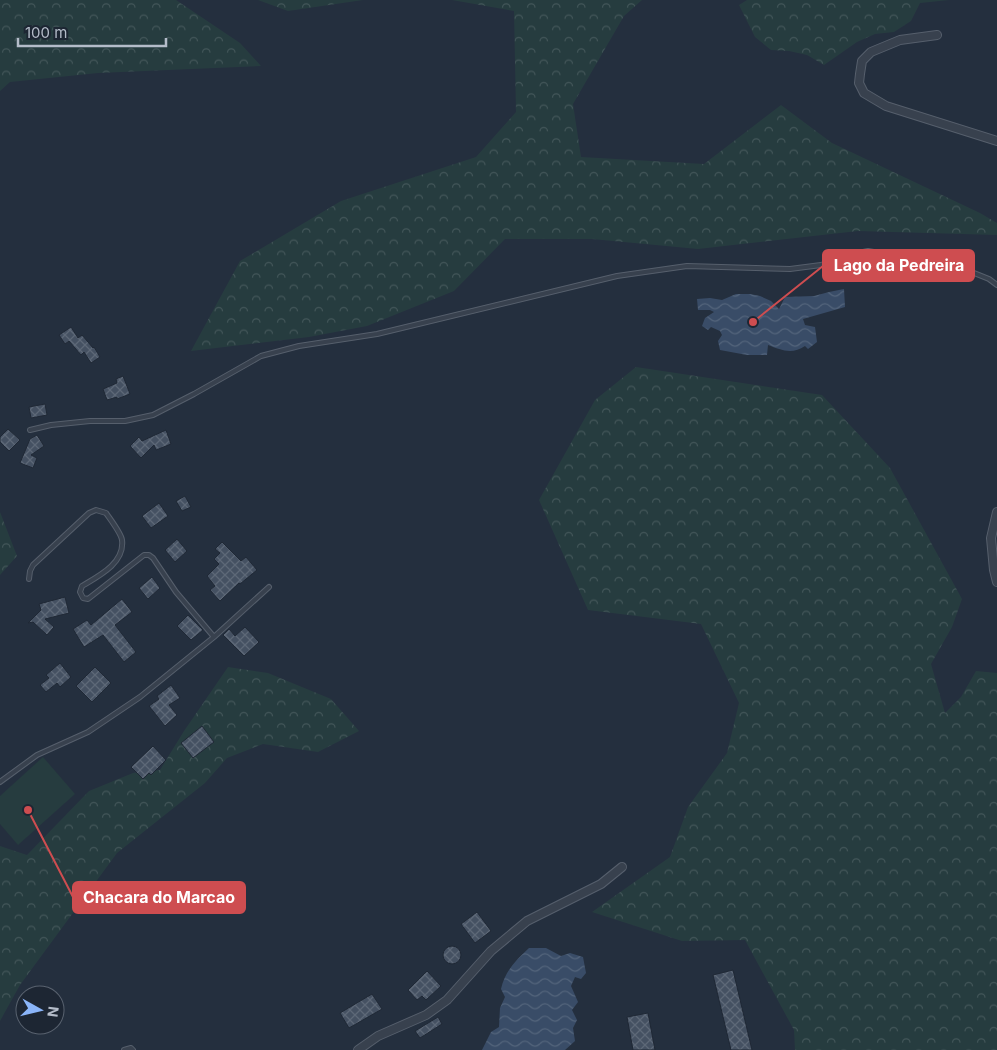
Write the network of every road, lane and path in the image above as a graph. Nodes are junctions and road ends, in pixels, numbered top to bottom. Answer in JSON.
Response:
{"nodes":[{"id":1,"x":937,"y":34,"type":"dead end"},
{"id":2,"x":997,"y":141,"type":"edge"},
{"id":3,"x":997,"y":286,"type":"edge"},
{"id":4,"x":30,"y":430,"type":"dead end"},
{"id":5,"x":997,"y":512,"type":"edge"},
{"id":6,"x":29,"y":578,"type":"dead end"},
{"id":7,"x":997,"y":582,"type":"edge"},
{"id":8,"x":269,"y":587,"type":"dead end"},
{"id":9,"x":214,"y":637,"type":"junction"},
{"id":10,"x":0,"y":782,"type":"edge"},
{"id":11,"x":622,"y":867,"type":"dead end"},
{"id":12,"x":124,"y":1050,"type":"edge"},
{"id":13,"x":133,"y":1050,"type":"edge"},
{"id":14,"x":358,"y":1050,"type":"edge"}],
"edges":[{"from":1,"to":2,"type":"street"},
{"from":3,"to":4,"type":"lane"},
{"from":5,"to":7,"type":"street"},
{"from":6,"to":9,"type":"lane"},
{"from":8,"to":9,"type":"lane"},
{"from":9,"to":10,"type":"lane"},
{"from":11,"to":14,"type":"street"},
{"from":12,"to":13,"type":"lane"}]}
